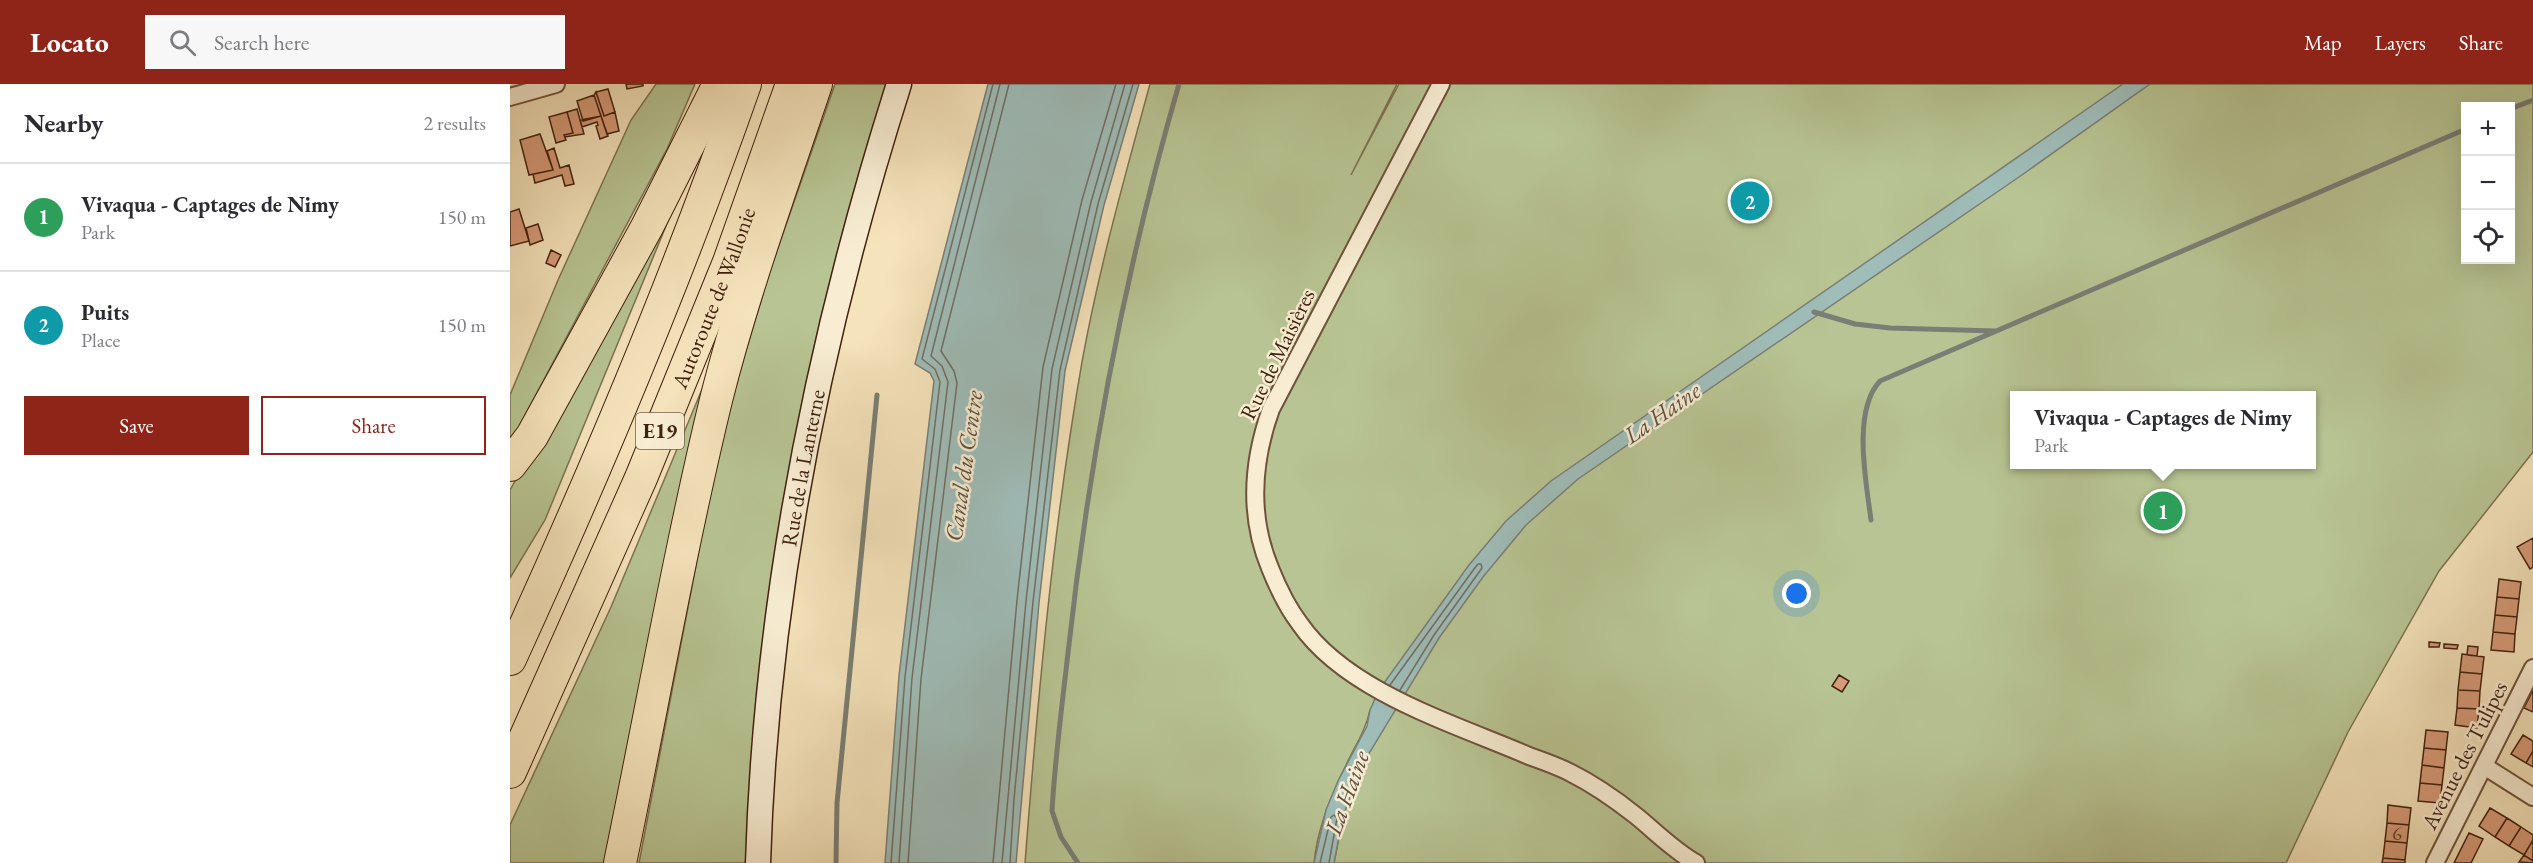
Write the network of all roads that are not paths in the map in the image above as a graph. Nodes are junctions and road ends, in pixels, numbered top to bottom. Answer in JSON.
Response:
{"nodes":[{"id":1,"x":556,"y":84,"type":"edge"},
{"id":2,"x":718,"y":84,"type":"edge"},
{"id":3,"x":745,"y":84,"type":"edge"},
{"id":4,"x":792,"y":84,"type":"edge"},
{"id":5,"x":816,"y":84,"type":"edge"},
{"id":6,"x":899,"y":84,"type":"edge"},
{"id":7,"x":1441,"y":84,"type":"edge"},
{"id":8,"x":510,"y":97,"type":"edge"},
{"id":9,"x":510,"y":465,"type":"edge"},
{"id":10,"x":510,"y":659,"type":"edge"},
{"id":11,"x":2533,"y":668,"type":"edge"},
{"id":12,"x":2484,"y":766,"type":"junction"},
{"id":13,"x":510,"y":772,"type":"edge"},
{"id":14,"x":2533,"y":798,"type":"edge"},
{"id":15,"x":621,"y":863,"type":"edge"},
{"id":16,"x":758,"y":863,"type":"edge"},
{"id":17,"x":1696,"y":863,"type":"edge"},
{"id":18,"x":2435,"y":863,"type":"edge"}],
"edges":[{"from":1,"to":8,"type":"street"},
{"from":2,"to":9,"type":"highway"},
{"from":3,"to":10,"type":"highway","name":"Autoroute de Wallonie","number":"E19"},
{"from":4,"to":13,"type":"highway","name":"Autoroute de Wallonie","number":"E19"},
{"from":5,"to":15,"type":"highway"},
{"from":6,"to":16,"type":"main road","name":"Rue de la Lanterne"},
{"from":7,"to":17,"type":"street","name":"Rue de Maisières"},
{"from":11,"to":12,"type":"street","name":"Avenue des Tulipes"},
{"from":12,"to":14,"type":"street"},
{"from":12,"to":18,"type":"street","name":"Avenue des Tulipes"}]}
